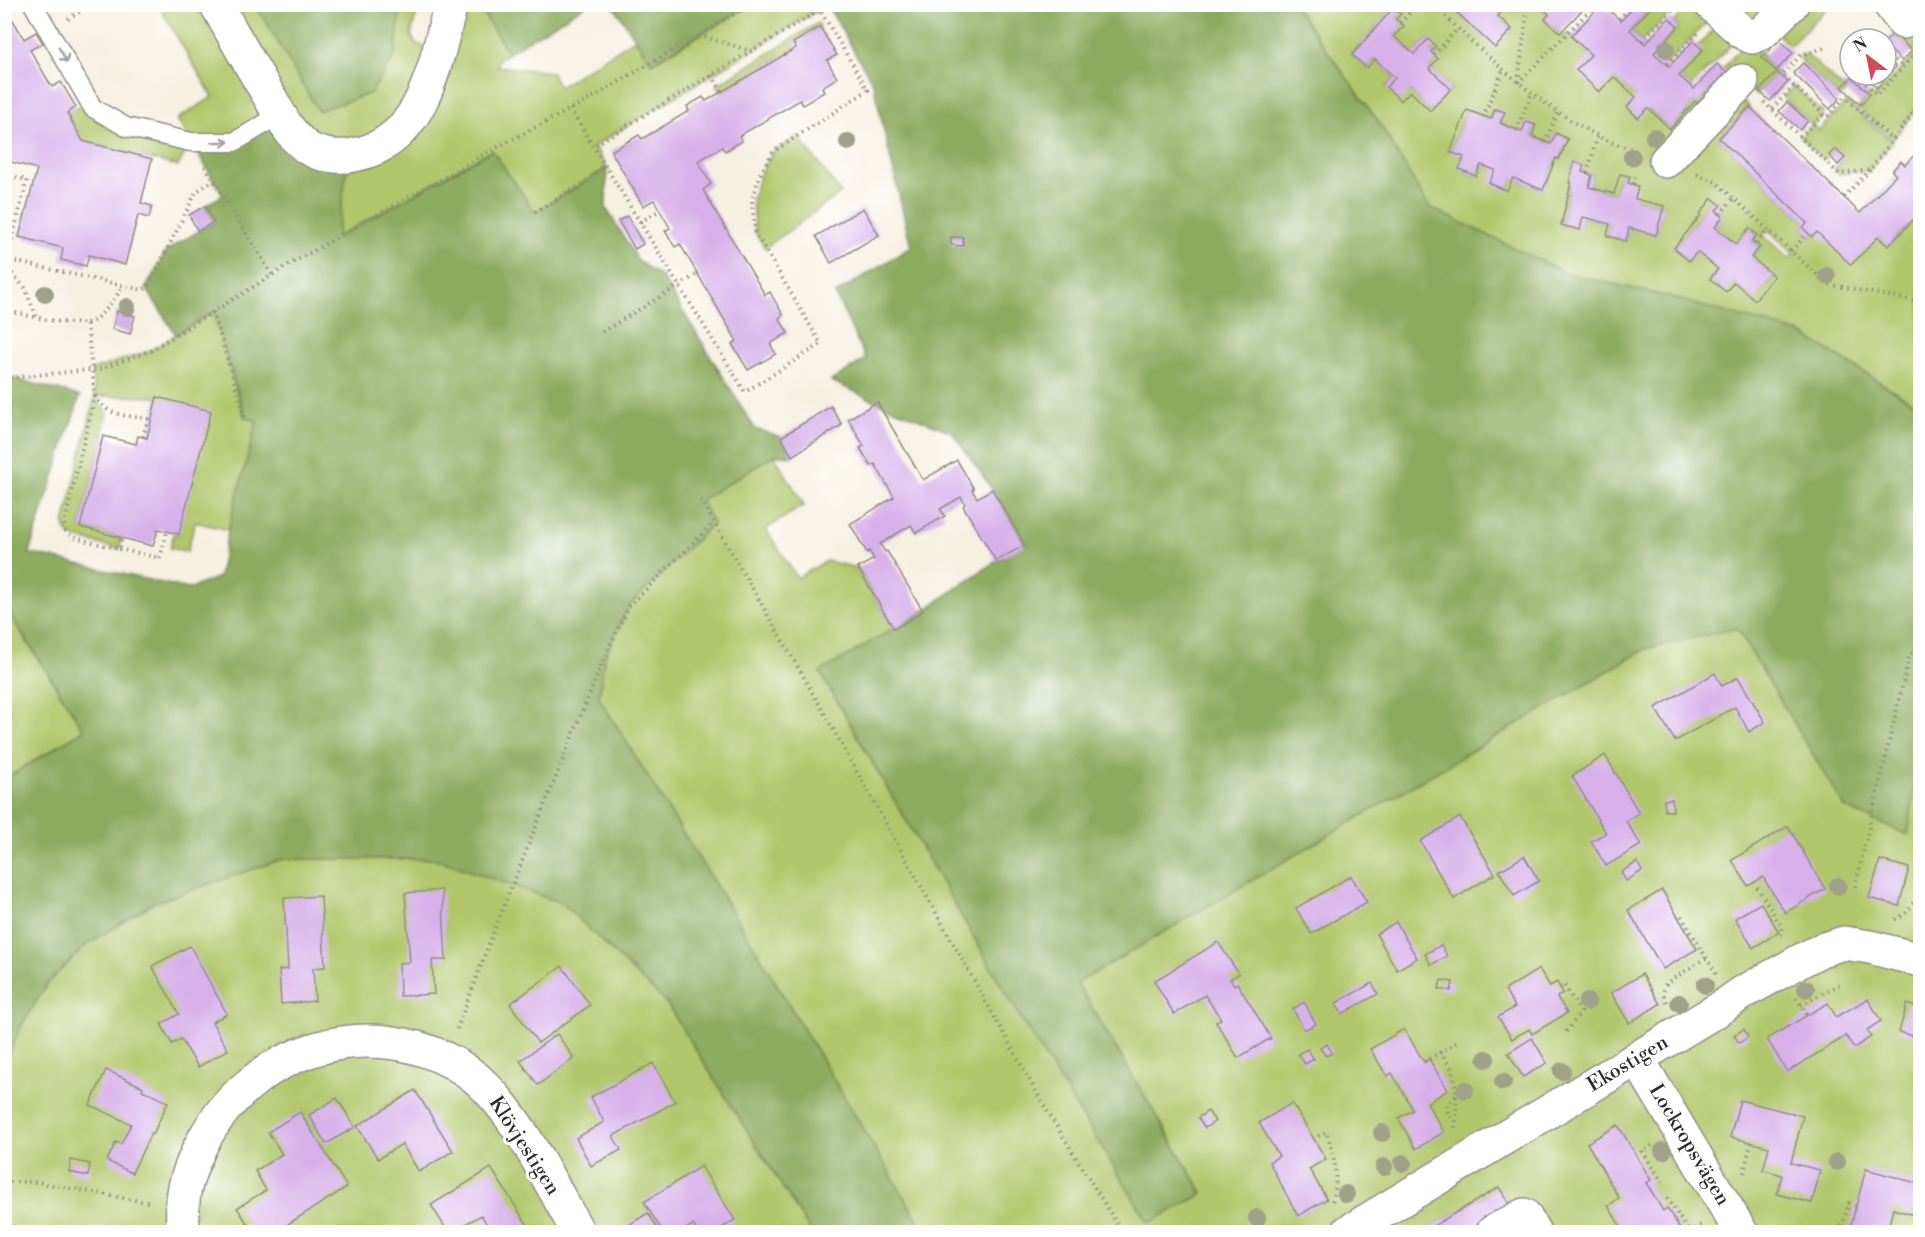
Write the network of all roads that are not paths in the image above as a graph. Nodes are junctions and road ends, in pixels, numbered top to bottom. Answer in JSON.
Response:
{"nodes":[{"id":1,"x":33,"y":4,"type":"edge"},
{"id":2,"x":216,"y":4,"type":"edge"},
{"id":3,"x":451,"y":4,"type":"edge"},
{"id":4,"x":1792,"y":4,"type":"edge"},
{"id":5,"x":1715,"y":8,"type":"edge"},
{"id":6,"x":1752,"y":37,"type":"junction"},
{"id":7,"x":280,"y":115,"type":"junction"},
{"id":8,"x":1666,"y":161,"type":"dead end"},
{"id":9,"x":1920,"y":960,"type":"edge"},
{"id":10,"x":1637,"y":1058,"type":"junction"},
{"id":11,"x":1339,"y":1220,"type":"edge"},
{"id":12,"x":1387,"y":1222,"type":"edge"},
{"id":13,"x":183,"y":1233,"type":"edge"},
{"id":14,"x":578,"y":1233,"type":"edge"},
{"id":15,"x":1493,"y":1233,"type":"edge"},
{"id":16,"x":1534,"y":1233,"type":"edge"},
{"id":17,"x":1741,"y":1233,"type":"edge"}],
"edges":[{"from":1,"to":7,"type":"lane","one_way":true},
{"from":2,"to":7,"type":"street"},
{"from":3,"to":7,"type":"street"},
{"from":4,"to":6,"type":"street"},
{"from":5,"to":6,"type":"street"},
{"from":6,"to":8,"type":"street"},
{"from":9,"to":10,"type":"street","name":"Ekostigen"},
{"from":10,"to":12,"type":"street","name":"Ekostigen"},
{"from":10,"to":17,"type":"street","name":"Lockropsvägen"},
{"from":11,"to":12,"type":"street","name":"Ekostigen"},
{"from":13,"to":14,"type":"street","name":"Klövjestigen"},
{"from":15,"to":16,"type":"street"}]}
